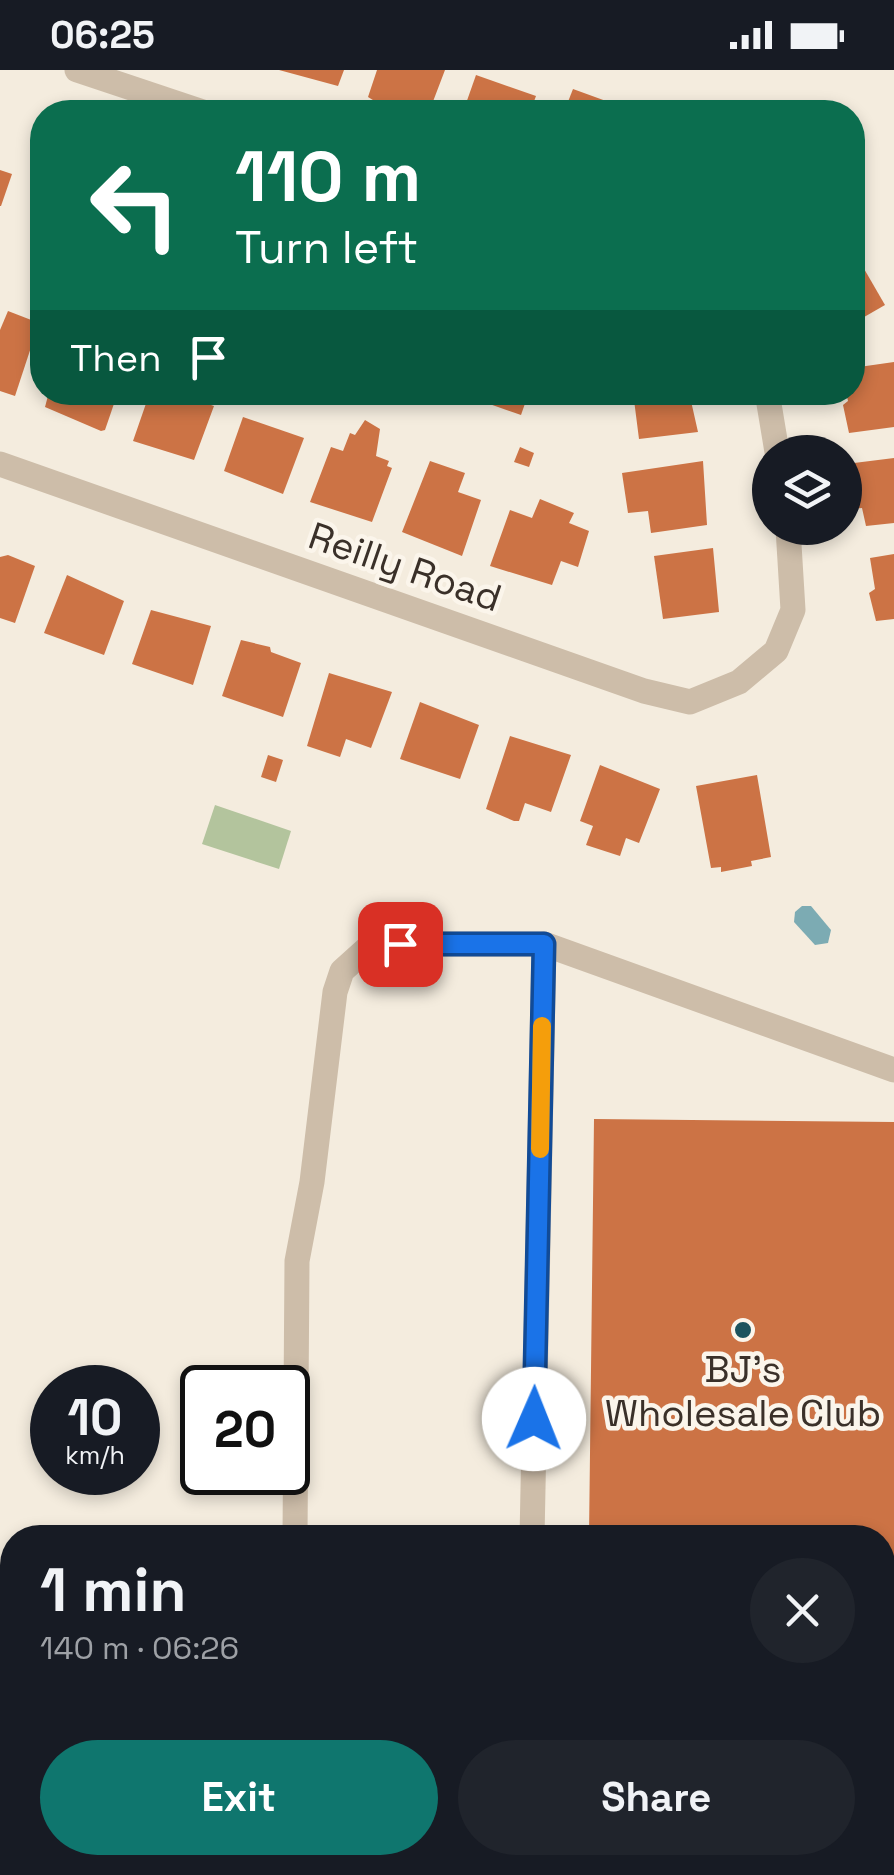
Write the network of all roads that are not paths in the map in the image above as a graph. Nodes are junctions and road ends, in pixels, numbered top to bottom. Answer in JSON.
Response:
{"nodes":[{"id":1,"x":77,"y":70,"type":"edge"},
{"id":2,"x":167,"y":100,"type":"edge"},
{"id":3,"x":770,"y":405,"type":"edge"},
{"id":4,"x":774,"y":435,"type":"edge"},
{"id":5,"x":0,"y":464,"type":"edge"},
{"id":6,"x":789,"y":545,"type":"edge"},
{"id":7,"x":544,"y":944,"type":"junction"},
{"id":8,"x":894,"y":1070,"type":"edge"},
{"id":9,"x":296,"y":1525,"type":"edge"},
{"id":10,"x":532,"y":1525,"type":"edge"}],
"edges":[{"from":1,"to":2,"type":"street"},
{"from":3,"to":4,"type":"street"},
{"from":5,"to":6,"type":"street","name":"Reilly Road"},
{"from":7,"to":8,"type":"street"},
{"from":7,"to":9,"type":"street"},
{"from":7,"to":10,"type":"street"}]}
